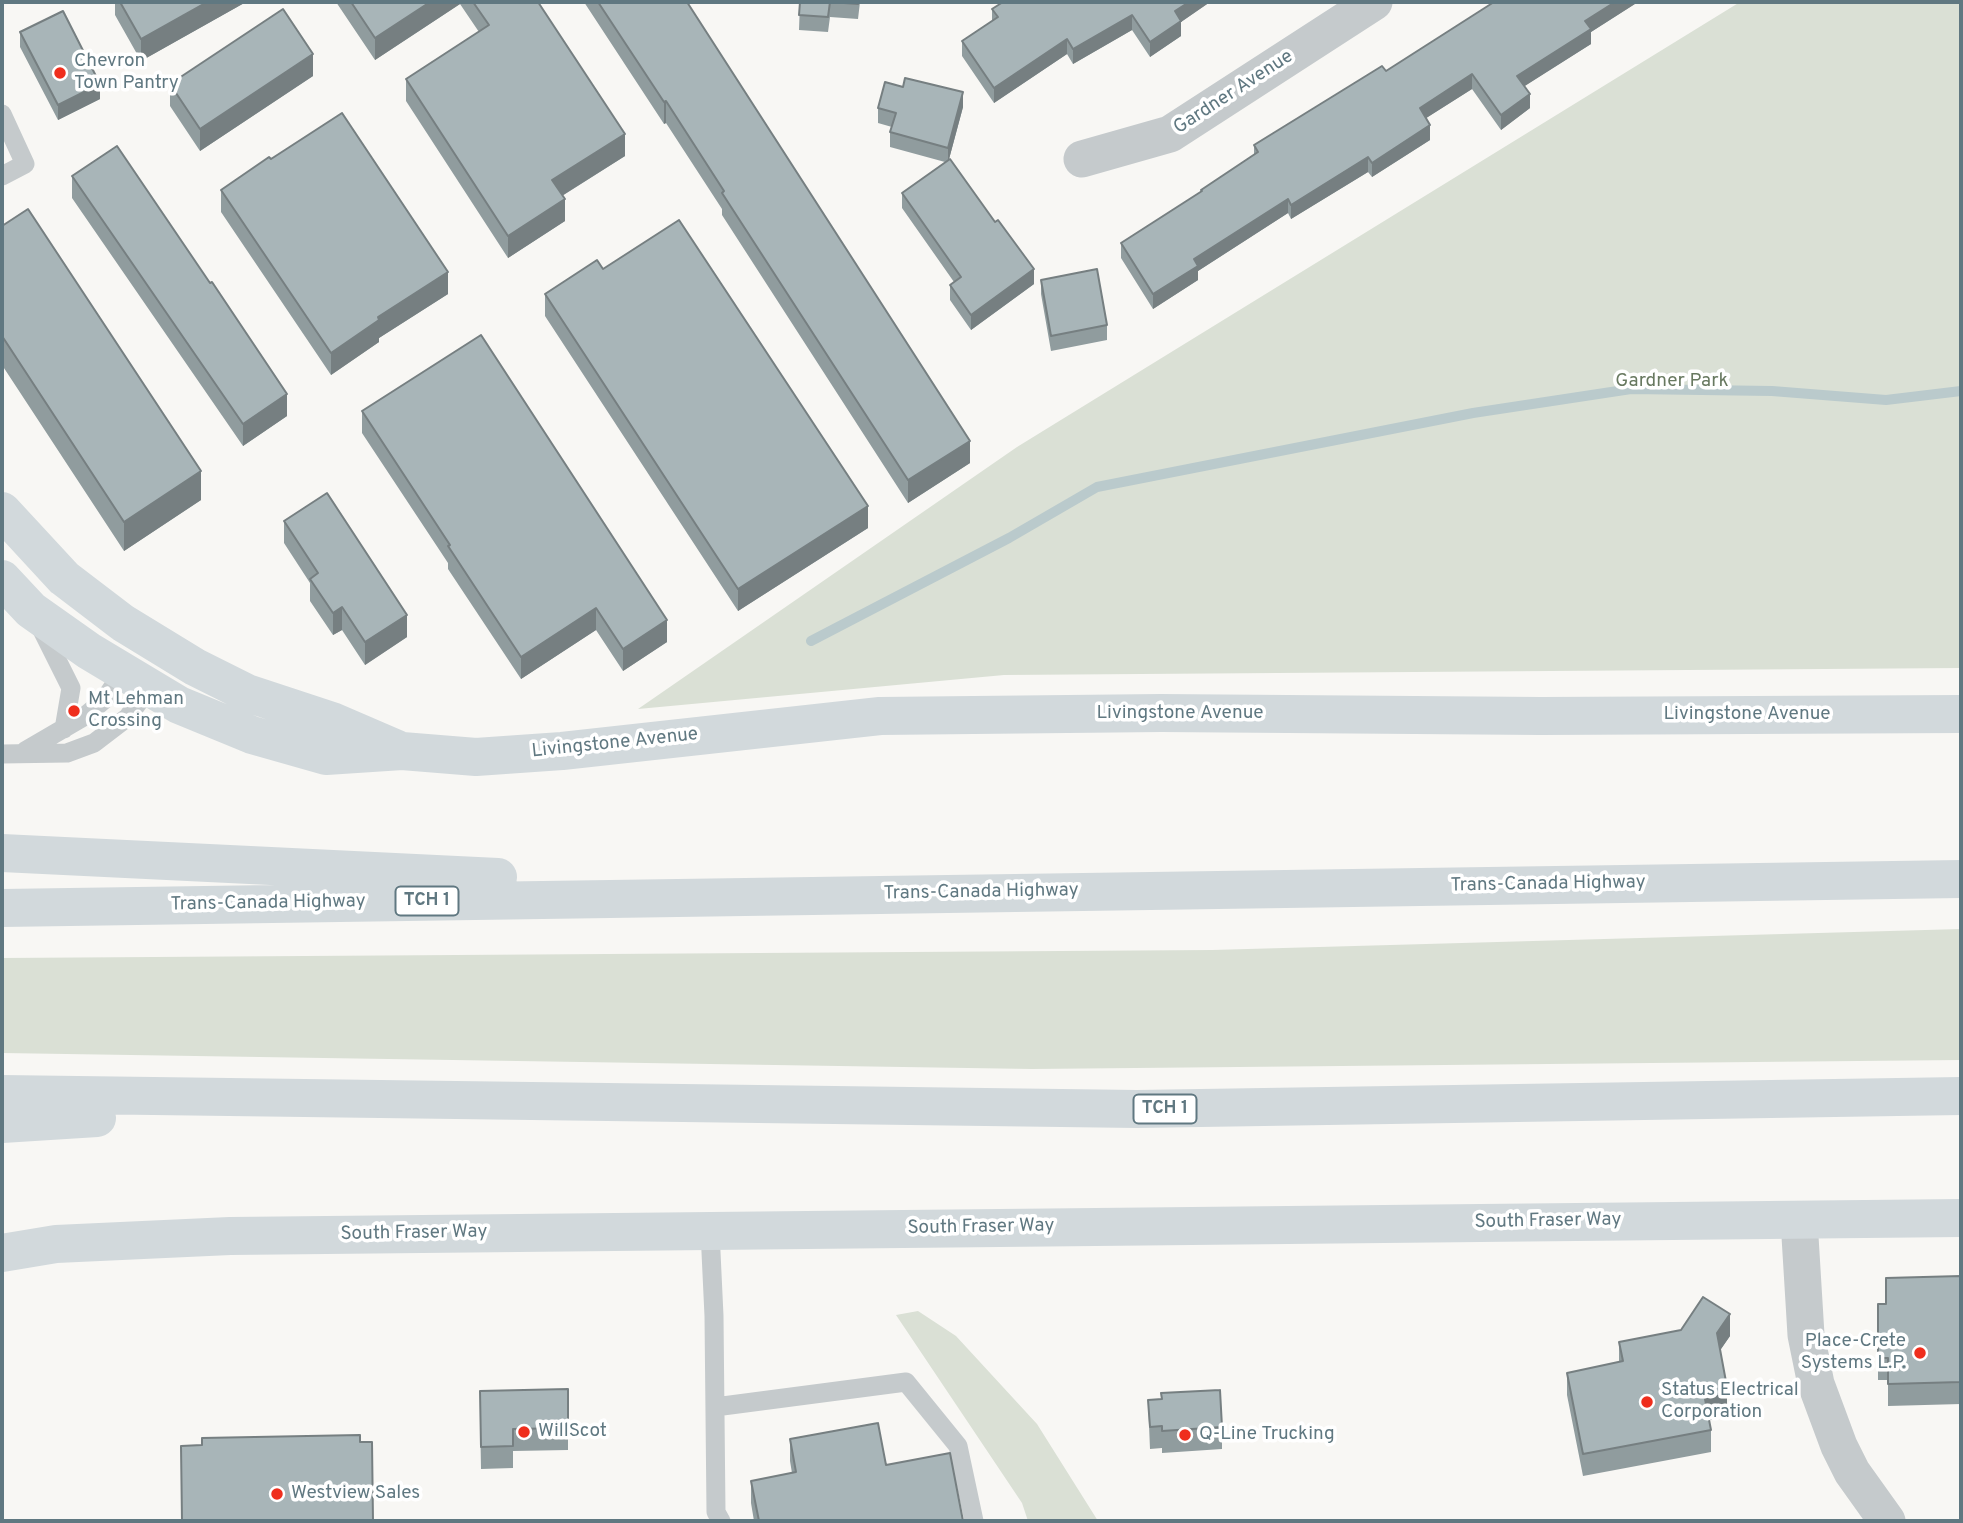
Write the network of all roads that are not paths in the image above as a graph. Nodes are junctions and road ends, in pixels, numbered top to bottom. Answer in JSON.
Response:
{"nodes":[{"id":1,"x":1374,"y":2,"type":"edge"},
{"id":2,"x":2,"y":114,"type":"edge"},
{"id":3,"x":8,"y":144,"type":"edge"},
{"id":4,"x":1082,"y":159,"type":"dead end"},
{"id":5,"x":2,"y":176,"type":"edge"},
{"id":6,"x":2,"y":511,"type":"edge"},
{"id":7,"x":2,"y":579,"type":"edge"},
{"id":8,"x":31,"y":610,"type":"junction"},
{"id":9,"x":158,"y":644,"type":"junction"},
{"id":10,"x":136,"y":680,"type":"junction"},
{"id":11,"x":1961,"y":714,"type":"edge"},
{"id":12,"x":64,"y":729,"type":"junction"},
{"id":13,"x":402,"y":751,"type":"junction"},
{"id":14,"x":11,"y":754,"type":"edge"},
{"id":15,"x":2,"y":853,"type":"edge"},
{"id":16,"x":1961,"y":879,"type":"edge"},
{"id":17,"x":853,"y":894,"type":"junction"},
{"id":18,"x":2,"y":908,"type":"edge"},
{"id":19,"x":2,"y":1094,"type":"edge"},
{"id":20,"x":1961,"y":1096,"type":"edge"},
{"id":21,"x":368,"y":1099,"type":"junction"},
{"id":22,"x":2,"y":1124,"type":"edge"},
{"id":23,"x":1961,"y":1218,"type":"edge"},
{"id":24,"x":1799,"y":1220,"type":"junction"},
{"id":25,"x":2,"y":1231,"type":"edge"},
{"id":26,"x":710,"y":1231,"type":"junction"},
{"id":27,"x":230,"y":1236,"type":"junction"},
{"id":28,"x":2,"y":1253,"type":"edge"},
{"id":29,"x":715,"y":1407,"type":"junction"},
{"id":30,"x":721,"y":1521,"type":"edge"},
{"id":31,"x":974,"y":1521,"type":"edge"},
{"id":32,"x":1887,"y":1521,"type":"edge"}],
"edges":[{"from":1,"to":4,"type":"street","name":"Gardner Avenue"},
{"from":2,"to":3,"type":"lane"},
{"from":3,"to":5,"type":"lane"},
{"from":6,"to":9,"type":"main road","name":"Livingstone Avenue"},
{"from":7,"to":8,"type":"main road","name":"Livingstone Avenue"},
{"from":8,"to":10,"type":"main road","name":"Livingstone Avenue"},
{"from":8,"to":12,"type":"lane"},
{"from":9,"to":10,"type":"main road"},
{"from":9,"to":13,"type":"main road","name":"Livingstone Avenue"},
{"from":10,"to":12,"type":"lane"},
{"from":10,"to":13,"type":"main road","name":"Livingstone Avenue"},
{"from":10,"to":14,"type":"lane"},
{"from":11,"to":13,"type":"main road","name":"Livingstone Avenue"},
{"from":12,"to":14,"type":"lane"},
{"from":15,"to":17,"type":"main road"},
{"from":16,"to":17,"type":"main road","name":"Trans-Canada Highway","number":"TCH 1"},
{"from":17,"to":18,"type":"main road","name":"Trans-Canada Highway","number":"TCH 1"},
{"from":19,"to":21,"type":"main road","number":"TCH 1"},
{"from":20,"to":21,"type":"main road","number":"TCH 1"},
{"from":21,"to":22,"type":"main road"},
{"from":23,"to":24,"type":"main road","name":"South Fraser Way"},
{"from":24,"to":26,"type":"main road","name":"South Fraser Way"},
{"from":24,"to":32,"type":"street"},
{"from":25,"to":27,"type":"main road"},
{"from":26,"to":27,"type":"main road","name":"South Fraser Way"},
{"from":26,"to":29,"type":"lane"},
{"from":27,"to":28,"type":"main road","name":"South Fraser Way"},
{"from":29,"to":30,"type":"lane"},
{"from":29,"to":31,"type":"lane"}]}
